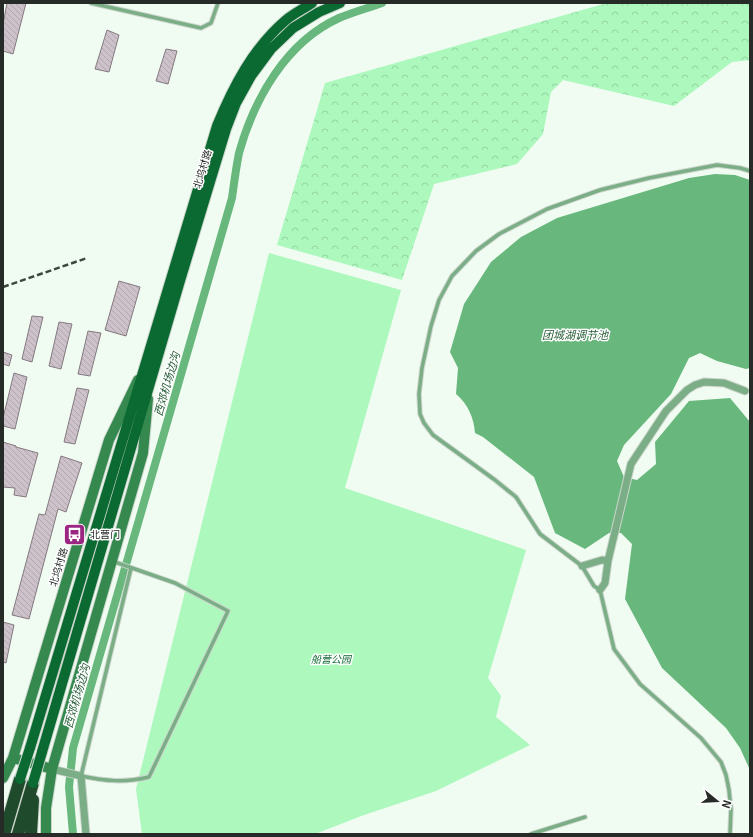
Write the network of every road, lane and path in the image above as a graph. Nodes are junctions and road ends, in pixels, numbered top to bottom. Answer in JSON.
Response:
{"nodes":[{"id":1,"x":91,"y":3,"type":"edge"},
{"id":2,"x":218,"y":3,"type":"edge"},
{"id":3,"x":312,"y":3,"type":"edge"},
{"id":4,"x":340,"y":3,"type":"edge"},
{"id":5,"x":750,"y":171,"type":"edge"},
{"id":6,"x":145,"y":366,"type":"junction"},
{"id":7,"x":150,"y":385,"type":"junction"},
{"id":8,"x":745,"y":391,"type":"dead end"},
{"id":9,"x":112,"y":560,"type":"junction"},
{"id":10,"x":608,"y":561,"type":"junction"},
{"id":11,"x":582,"y":566,"type":"junction"},
{"id":12,"x":130,"y":567,"type":"junction"},
{"id":13,"x":600,"y":590,"type":"junction"},
{"id":14,"x":13,"y":758,"type":"junction"},
{"id":15,"x":3,"y":767,"type":"edge"},
{"id":16,"x":52,"y":769,"type":"junction"},
{"id":17,"x":74,"y":774,"type":"junction"},
{"id":18,"x":3,"y":778,"type":"edge"},
{"id":19,"x":20,"y":779,"type":"junction"},
{"id":20,"x":33,"y":783,"type":"junction"},
{"id":21,"x":3,"y":809,"type":"edge"},
{"id":22,"x":585,"y":817,"type":"dead end"},
{"id":23,"x":4,"y":834,"type":"edge"},
{"id":24,"x":18,"y":834,"type":"edge"},
{"id":25,"x":31,"y":834,"type":"edge"},
{"id":26,"x":46,"y":834,"type":"edge"},
{"id":27,"x":86,"y":834,"type":"edge"},
{"id":28,"x":531,"y":834,"type":"edge"},
{"id":29,"x":730,"y":834,"type":"edge"}],
"edges":[{"from":1,"to":2,"type":"lane"},
{"from":3,"to":6,"type":"main road","name":"北坞村路"},
{"from":4,"to":7,"type":"main road","name":"北坞村路"},
{"from":5,"to":11,"type":"lane"},
{"from":6,"to":14,"type":"street","name":"北坞村路"},
{"from":6,"to":19,"type":"main road","name":"北坞村路","bridge":true},
{"from":7,"to":9,"type":"street","name":"北坞村路"},
{"from":7,"to":20,"type":"main road","name":"北坞村路","bridge":true},
{"from":8,"to":10,"type":"street"},
{"from":9,"to":12,"type":"lane"},
{"from":9,"to":16,"type":"street","name":"北坞村路"},
{"from":10,"to":11,"type":"street"},
{"from":10,"to":13,"type":"street"},
{"from":11,"to":13,"type":"lane"},
{"from":12,"to":17,"type":"lane"},
{"from":12,"to":17,"type":"lane"},
{"from":13,"to":29,"type":"lane"},
{"from":14,"to":15,"type":"street"},
{"from":14,"to":16,"type":"street"},
{"from":14,"to":18,"type":"street","name":"北坞村路"},
{"from":16,"to":17,"type":"street"},
{"from":16,"to":26,"type":"street","name":"北坞村路"},
{"from":17,"to":27,"type":"street"},
{"from":19,"to":21,"type":"highway"},
{"from":19,"to":23,"type":"highway"},
{"from":20,"to":24,"type":"highway"},
{"from":20,"to":25,"type":"highway"},
{"from":22,"to":28,"type":"lane"}]}
